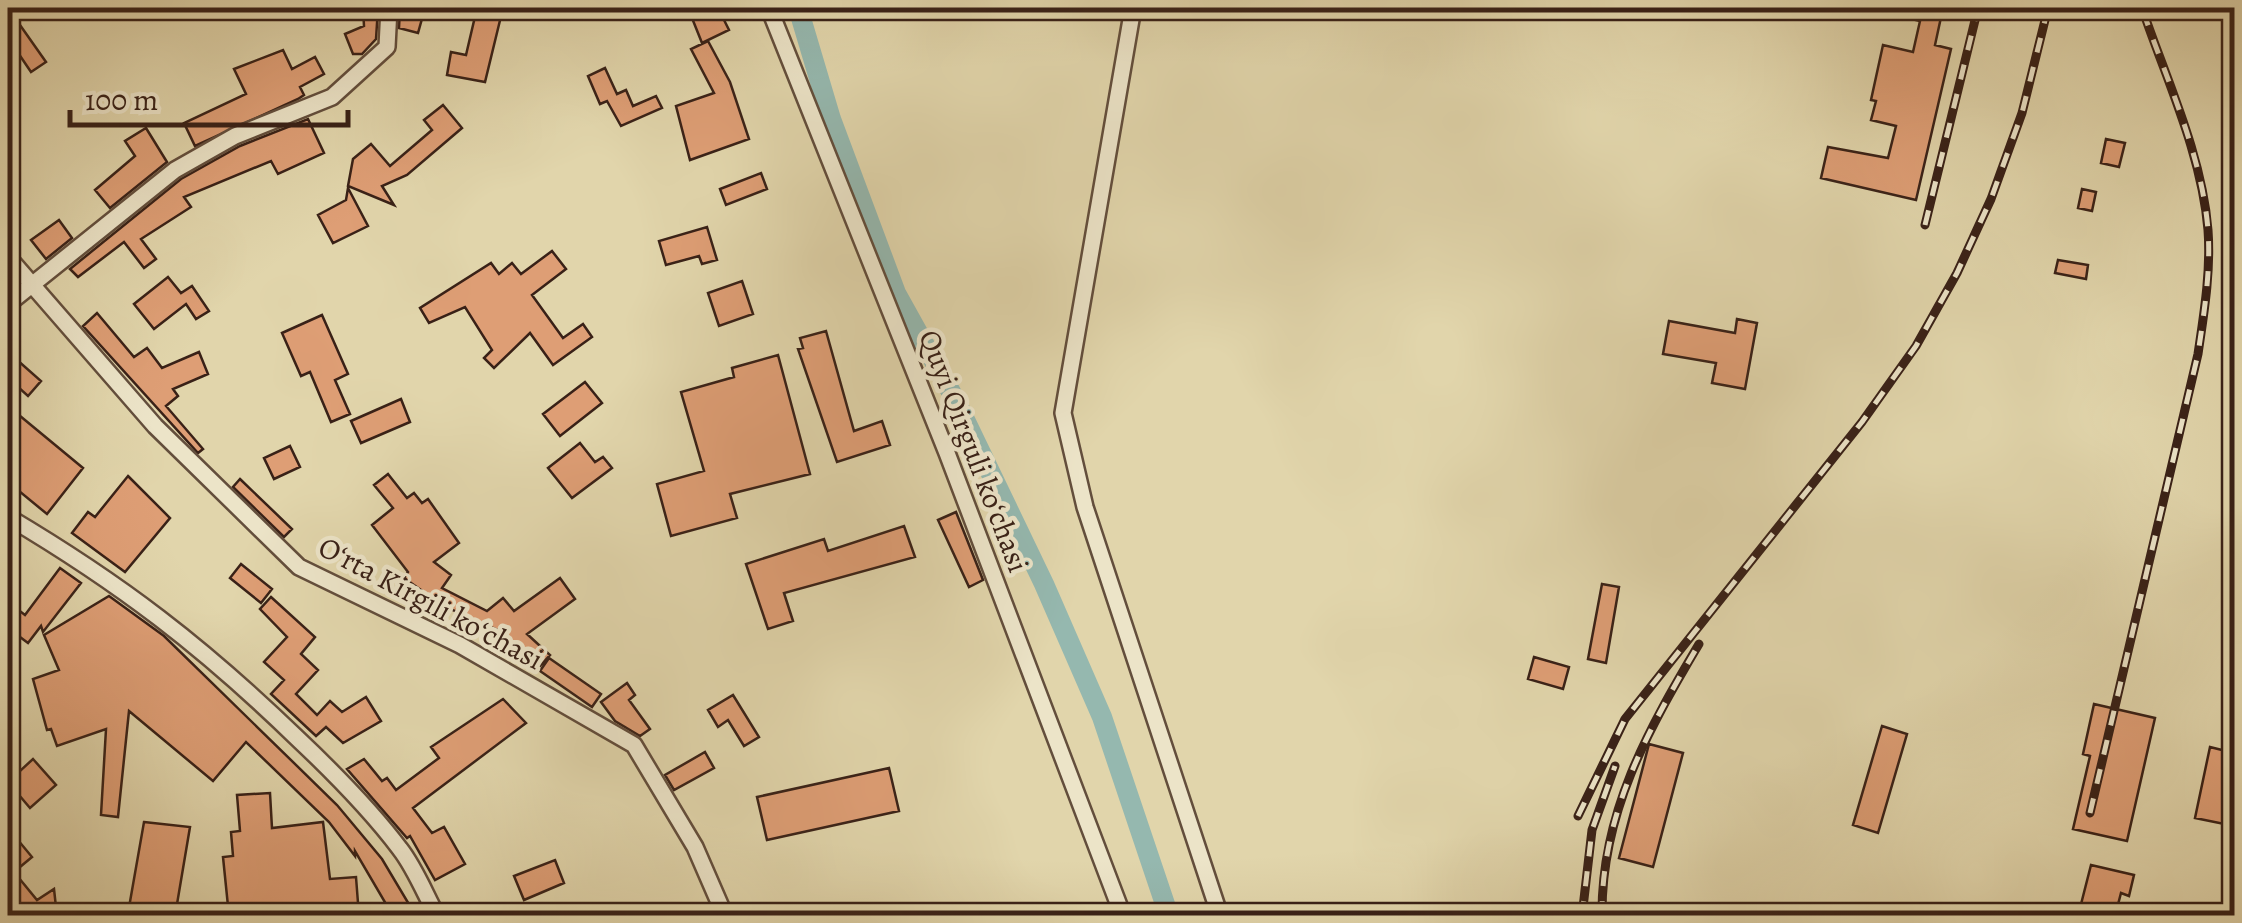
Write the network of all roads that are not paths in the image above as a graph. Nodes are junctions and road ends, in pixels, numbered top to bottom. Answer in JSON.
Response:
{"nodes":[{"id":1,"x":389,"y":8,"type":"edge"},
{"id":2,"x":769,"y":8,"type":"edge"},
{"id":3,"x":1133,"y":8,"type":"edge"},
{"id":4,"x":8,"y":256,"type":"edge"},
{"id":5,"x":31,"y":284,"type":"junction"},
{"id":6,"x":8,"y":304,"type":"edge"},
{"id":7,"x":8,"y":517,"type":"edge"},
{"id":8,"x":437,"y":916,"type":"edge"},
{"id":9,"x":725,"y":916,"type":"edge"},
{"id":10,"x":1124,"y":916,"type":"edge"},
{"id":11,"x":1220,"y":916,"type":"edge"}],
"edges":[{"from":1,"to":5,"type":"street"},
{"from":2,"to":10,"type":"street","name":"Quyi Qirguli koʻchasi"},
{"from":3,"to":11,"type":"street"},
{"from":4,"to":5,"type":"street","name":"Oʻrta Kirgili koʻchasi"},
{"from":5,"to":6,"type":"street"},
{"from":5,"to":9,"type":"street","name":"Oʻrta Kirgili koʻchasi"},
{"from":7,"to":8,"type":"street"}]}
